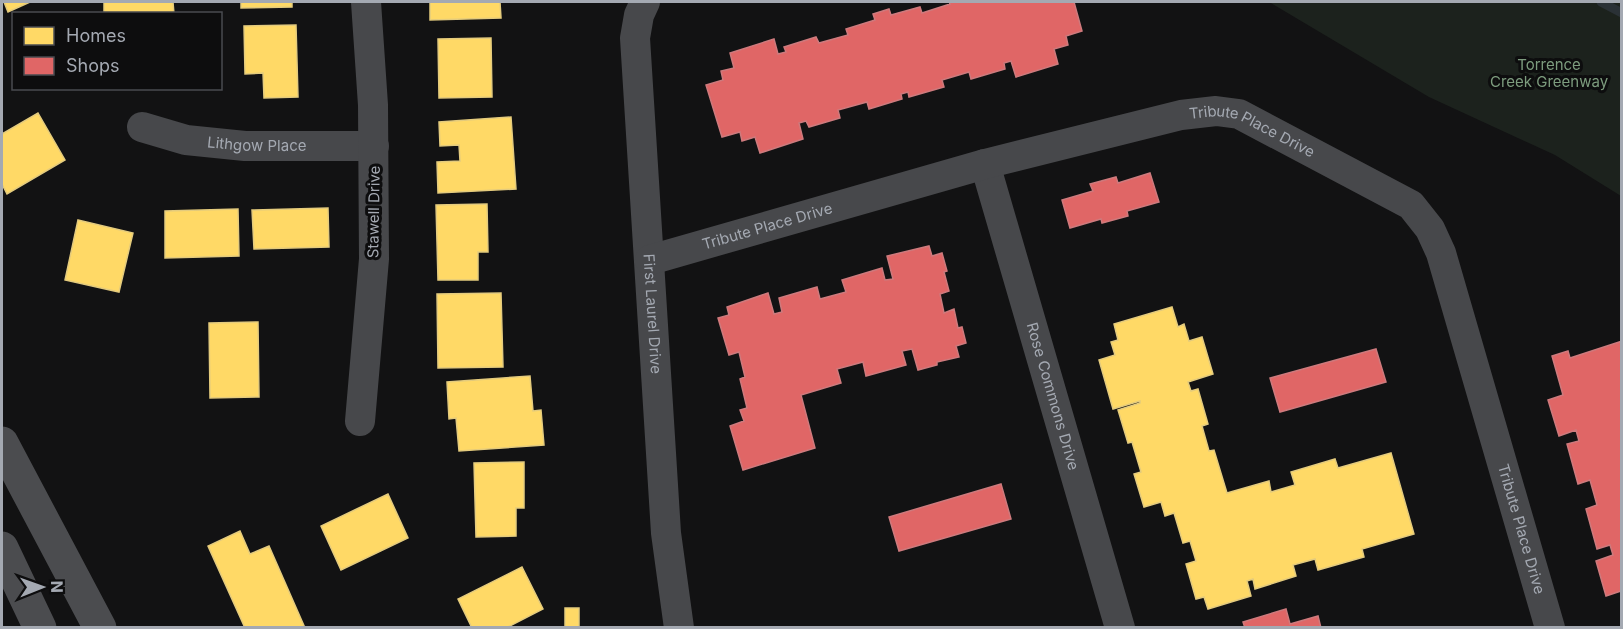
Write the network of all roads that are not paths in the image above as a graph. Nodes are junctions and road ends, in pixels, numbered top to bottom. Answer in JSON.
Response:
{"nodes":[{"id":1,"x":366,"y":2,"type":"edge"},
{"id":2,"x":645,"y":2,"type":"edge"},
{"id":3,"x":142,"y":128,"type":"dead end"},
{"id":4,"x":374,"y":146,"type":"junction"},
{"id":5,"x":985,"y":164,"type":"junction"},
{"id":6,"x":650,"y":260,"type":"junction"},
{"id":7,"x":360,"y":421,"type":"dead end"},
{"id":8,"x":2,"y":443,"type":"edge"},
{"id":9,"x":2,"y":548,"type":"edge"},
{"id":10,"x":40,"y":627,"type":"edge"},
{"id":11,"x":100,"y":627,"type":"edge"},
{"id":12,"x":679,"y":627,"type":"edge"},
{"id":13,"x":1120,"y":627,"type":"edge"},
{"id":14,"x":1550,"y":627,"type":"edge"}],
"edges":[{"from":1,"to":4,"type":"street","name":"Stawell Drive"},
{"from":2,"to":6,"type":"street","name":"First Laurel Drive"},
{"from":3,"to":4,"type":"street","name":"Lithgow Place"},
{"from":4,"to":7,"type":"street","name":"Stawell Drive"},
{"from":5,"to":6,"type":"street","name":"Tribute Place Drive"},
{"from":5,"to":13,"type":"street","name":"Rose Commons Drive"},
{"from":5,"to":14,"type":"street","name":"Tribute Place Drive"},
{"from":6,"to":12,"type":"street","name":"First Laurel Drive"},
{"from":8,"to":11,"type":"main road"},
{"from":9,"to":10,"type":"main road"}]}
